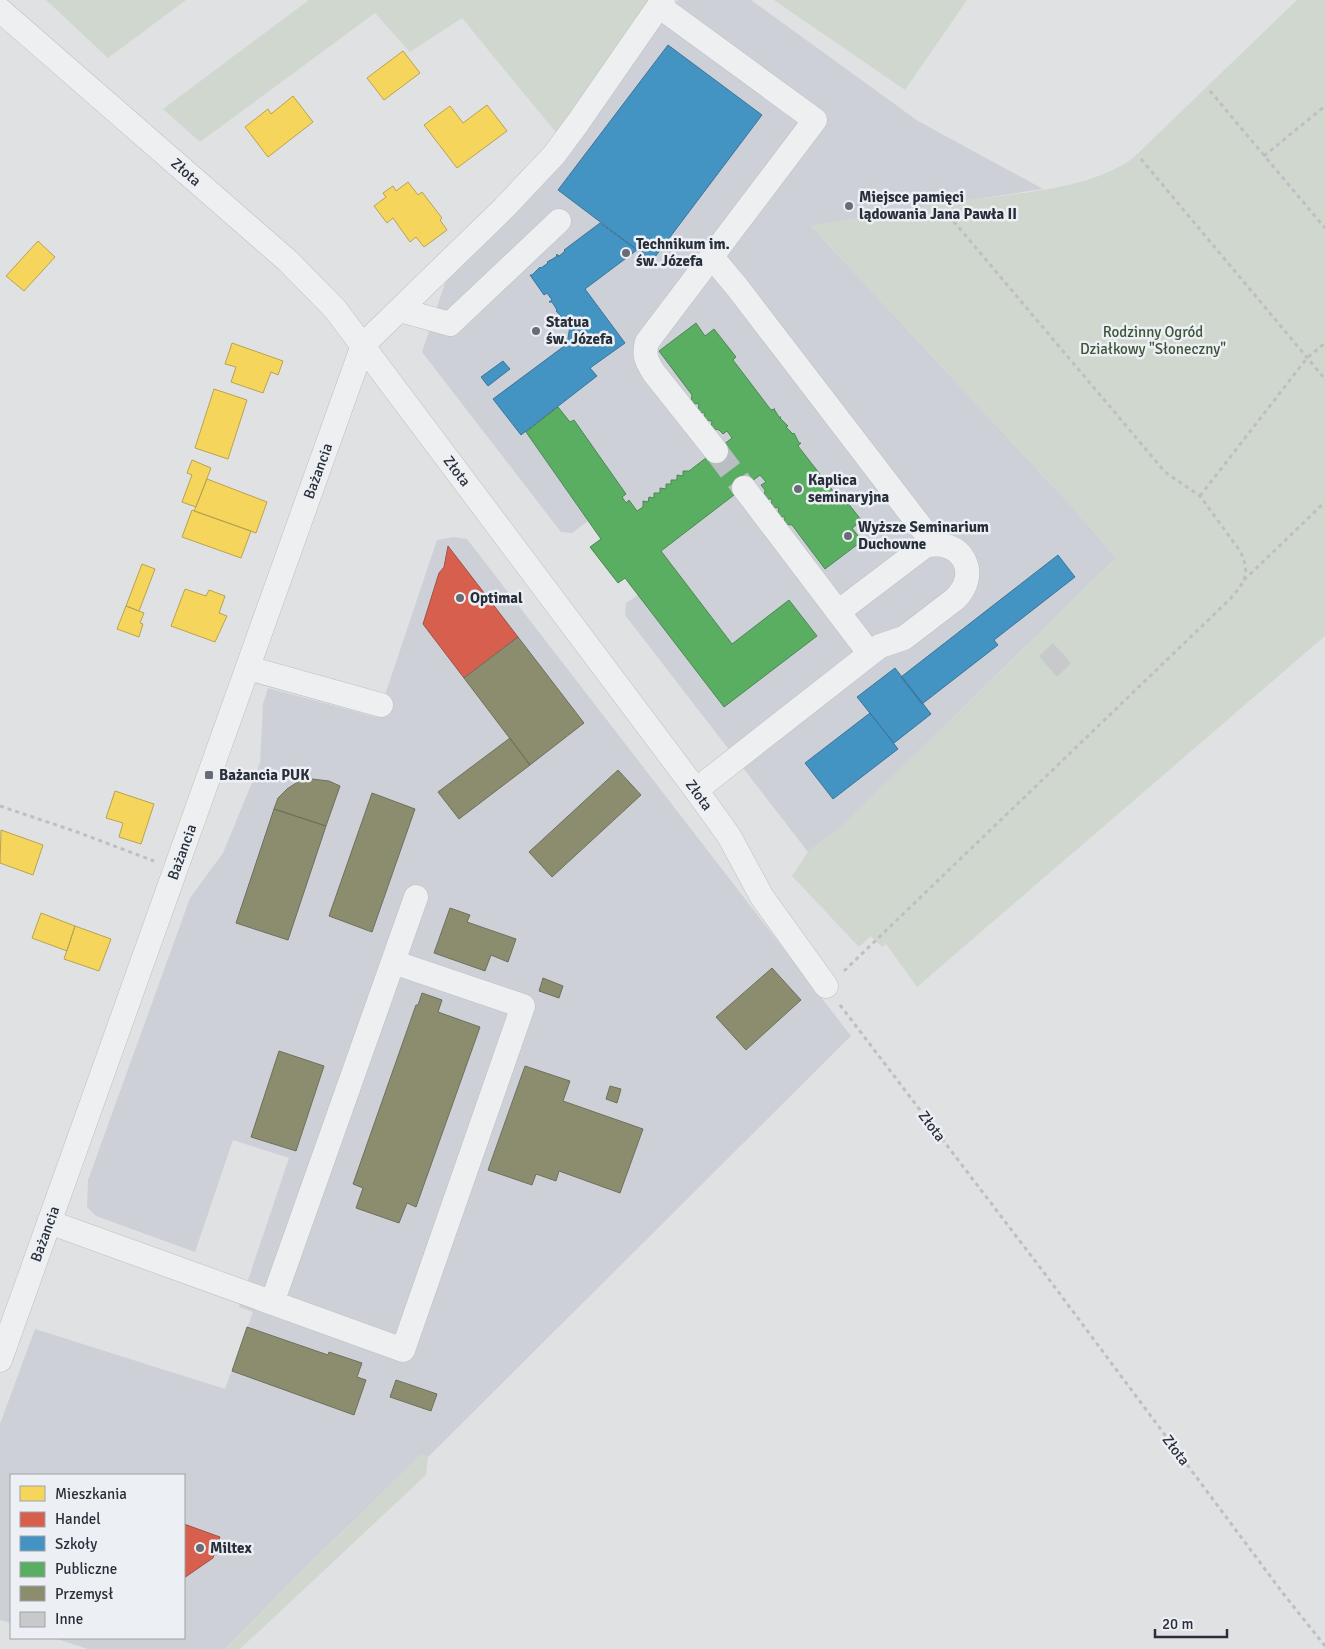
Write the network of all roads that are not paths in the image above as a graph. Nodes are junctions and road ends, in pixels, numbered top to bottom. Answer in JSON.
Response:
{"nodes":[{"id":1,"x":661,"y":3,"type":"edge"},
{"id":2,"x":0,"y":10,"type":"edge"},
{"id":3,"x":559,"y":221,"type":"dead end"},
{"id":4,"x":712,"y":256,"type":"junction"},
{"id":5,"x":400,"y":310,"type":"junction"},
{"id":6,"x":364,"y":345,"type":"junction"},
{"id":7,"x":716,"y":451,"type":"tunnel mouth"},
{"id":8,"x":744,"y":488,"type":"tunnel mouth"},
{"id":9,"x":934,"y":544,"type":"junction"},
{"id":10,"x":838,"y":612,"type":"junction"},
{"id":11,"x":870,"y":654,"type":"junction"},
{"id":12,"x":248,"y":668,"type":"junction"},
{"id":13,"x":381,"y":705,"type":"dead end"},
{"id":14,"x":696,"y":790,"type":"junction"},
{"id":15,"x":416,"y":897,"type":"dead end"},
{"id":16,"x":393,"y":962,"type":"junction"},
{"id":17,"x":826,"y":986,"type":"road end"},
{"id":18,"x":49,"y":1222,"type":"junction"},
{"id":19,"x":272,"y":1303,"type":"junction"},
{"id":20,"x":0,"y":1360,"type":"edge"}],
"edges":[{"from":1,"to":4,"type":"street"},
{"from":1,"to":5,"type":"street"},
{"from":2,"to":6,"type":"street","name":"Złota"},
{"from":3,"to":5,"type":"street"},
{"from":4,"to":7,"type":"street"},
{"from":4,"to":9,"type":"street"},
{"from":5,"to":6,"type":"street"},
{"from":6,"to":12,"type":"street","name":"Bażancia"},
{"from":6,"to":14,"type":"street","name":"Złota"},
{"from":8,"to":10,"type":"street"},
{"from":9,"to":10,"type":"street"},
{"from":9,"to":11,"type":"street"},
{"from":10,"to":11,"type":"street"},
{"from":11,"to":14,"type":"street"},
{"from":12,"to":13,"type":"street"},
{"from":12,"to":18,"type":"street","name":"Bażancia"},
{"from":14,"to":17,"type":"street","name":"Złota"},
{"from":15,"to":16,"type":"street"},
{"from":16,"to":19,"type":"street"},
{"from":16,"to":19,"type":"street"},
{"from":18,"to":19,"type":"street"},
{"from":18,"to":20,"type":"street","name":"Bażancia"}]}
